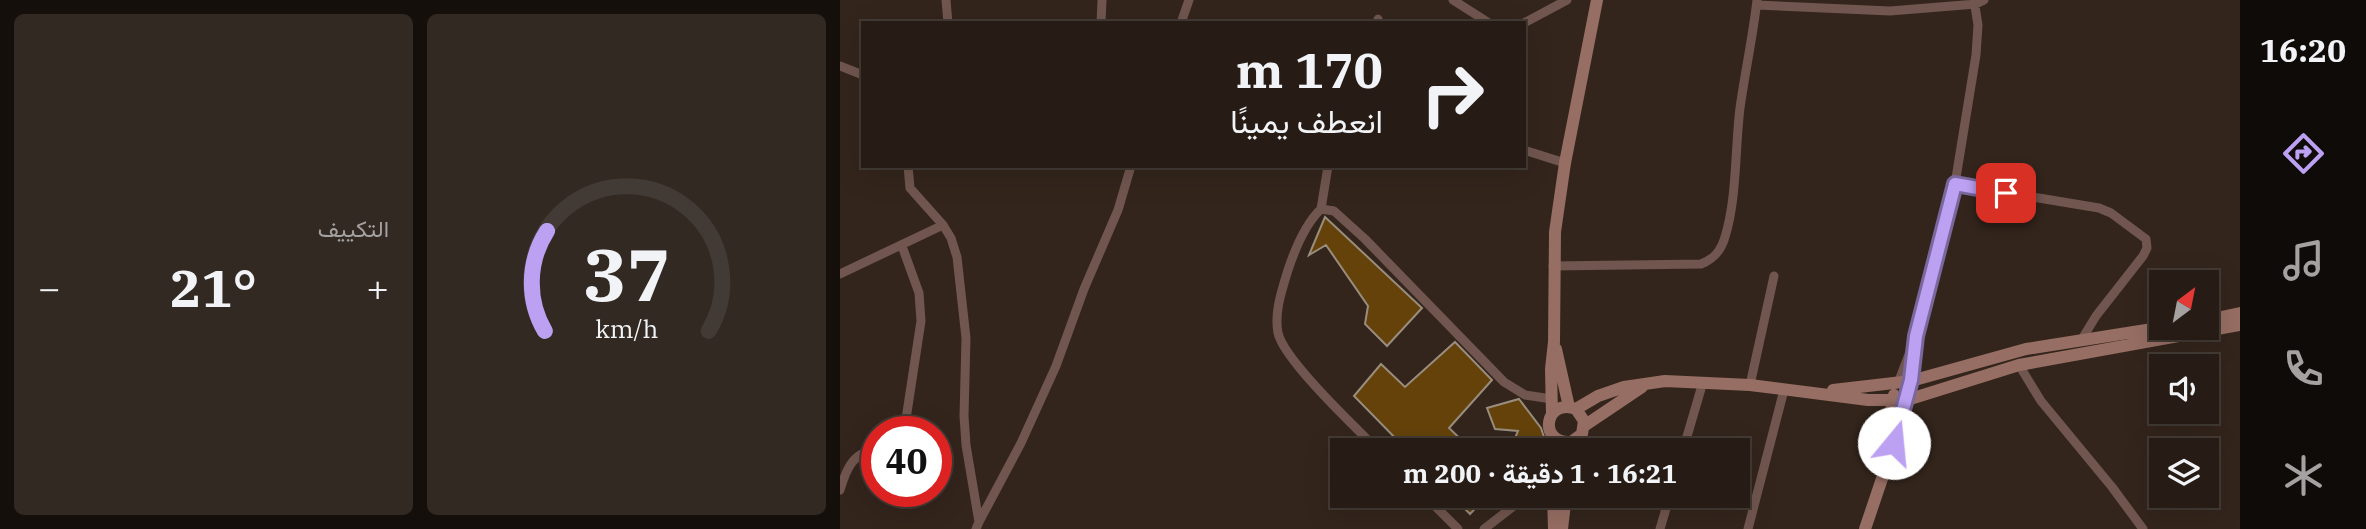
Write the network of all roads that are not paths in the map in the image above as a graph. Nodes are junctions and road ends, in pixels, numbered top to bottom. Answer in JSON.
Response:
{"nodes":[{"id":1,"x":946,"y":0,"type":"edge"},
{"id":2,"x":1102,"y":0,"type":"edge"},
{"id":3,"x":1189,"y":0,"type":"edge"},
{"id":4,"x":1452,"y":0,"type":"edge"},
{"id":5,"x":1567,"y":0,"type":"edge"},
{"id":6,"x":1597,"y":0,"type":"edge"},
{"id":7,"x":1978,"y":1,"type":"edge"},
{"id":8,"x":1757,"y":2,"type":"edge"},
{"id":9,"x":948,"y":21,"type":"edge"},
{"id":10,"x":1101,"y":21,"type":"edge"},
{"id":11,"x":1182,"y":21,"type":"edge"},
{"id":12,"x":1486,"y":21,"type":"edge"},
{"id":13,"x":1526,"y":22,"type":"edge"},
{"id":14,"x":840,"y":66,"type":"edge"},
{"id":15,"x":861,"y":74,"type":"edge"},
{"id":16,"x":1526,"y":151,"type":"edge"},
{"id":17,"x":1565,"y":163,"type":"junction"},
{"id":18,"x":908,"y":168,"type":"edge"},
{"id":19,"x":1130,"y":168,"type":"edge"},
{"id":20,"x":1328,"y":168,"type":"edge"},
{"id":21,"x":1955,"y":184,"type":"junction"},
{"id":22,"x":1321,"y":209,"type":"junction"},
{"id":23,"x":943,"y":225,"type":"junction"},
{"id":24,"x":902,"y":246,"type":"junction"},
{"id":25,"x":1553,"y":266,"type":"junction"},
{"id":26,"x":840,"y":274,"type":"edge"},
{"id":27,"x":1774,"y":276,"type":"dead end"},
{"id":28,"x":2240,"y":313,"type":"edge"},
{"id":29,"x":2219,"y":317,"type":"edge"},
{"id":30,"x":2240,"y":326,"type":"edge"},
{"id":31,"x":2149,"y":329,"type":"edge"},
{"id":32,"x":1916,"y":336,"type":"junction"},
{"id":33,"x":2082,"y":339,"type":"junction"},
{"id":34,"x":1554,"y":342,"type":"junction"},
{"id":35,"x":2019,"y":365,"type":"junction"},
{"id":36,"x":1911,"y":380,"type":"junction"},
{"id":37,"x":1703,"y":382,"type":"junction"},
{"id":38,"x":1898,"y":383,"type":"junction"},
{"id":39,"x":1646,"y":385,"type":"junction"},
{"id":40,"x":1750,"y":385,"type":"junction"},
{"id":41,"x":1784,"y":390,"type":"junction"},
{"id":42,"x":1808,"y":392,"type":"junction"},
{"id":43,"x":1552,"y":399,"type":"junction"},
{"id":44,"x":1907,"y":400,"type":"junction"},
{"id":45,"x":1893,"y":401,"type":"junction"},
{"id":46,"x":1573,"y":408,"type":"junction"},
{"id":47,"x":1552,"y":414,"type":"junction"},
{"id":48,"x":906,"y":416,"type":"edge"},
{"id":49,"x":1584,"y":426,"type":"junction"},
{"id":50,"x":1551,"y":434,"type":"junction"},
{"id":51,"x":1367,"y":438,"type":"edge"},
{"id":52,"x":1551,"y":438,"type":"edge"},
{"id":53,"x":1556,"y":438,"type":"edge"},
{"id":54,"x":1579,"y":438,"type":"edge"},
{"id":55,"x":1687,"y":438,"type":"edge"},
{"id":56,"x":861,"y":454,"type":"edge"},
{"id":57,"x":1879,"y":484,"type":"junction"},
{"id":58,"x":840,"y":490,"type":"edge"},
{"id":59,"x":1437,"y":508,"type":"edge"},
{"id":60,"x":1514,"y":508,"type":"edge"},
{"id":61,"x":1557,"y":508,"type":"edge"},
{"id":62,"x":1560,"y":508,"type":"edge"},
{"id":63,"x":1666,"y":508,"type":"edge"},
{"id":64,"x":977,"y":526,"type":"edge"},
{"id":65,"x":1458,"y":529,"type":"edge"},
{"id":66,"x":1484,"y":529,"type":"edge"},
{"id":67,"x":1554,"y":529,"type":"edge"},
{"id":68,"x":1562,"y":529,"type":"edge"},
{"id":69,"x":1660,"y":529,"type":"edge"},
{"id":70,"x":1748,"y":529,"type":"edge"},
{"id":71,"x":1865,"y":529,"type":"edge"},
{"id":72,"x":2143,"y":529,"type":"edge"}],
"edges":[{"from":1,"to":9,"type":"street"},
{"from":2,"to":10,"type":"street"},
{"from":3,"to":11,"type":"street"},
{"from":4,"to":12,"type":"street"},
{"from":5,"to":13,"type":"street"},
{"from":6,"to":17,"type":"street"},
{"from":7,"to":8,"type":"street"},
{"from":7,"to":21,"type":"street"},
{"from":8,"to":25,"type":"street"},
{"from":14,"to":15,"type":"street"},
{"from":16,"to":17,"type":"street"},
{"from":17,"to":25,"type":"street"},
{"from":18,"to":23,"type":"street"},
{"from":19,"to":64,"type":"street"},
{"from":20,"to":22,"type":"street"},
{"from":21,"to":32,"type":"street"},
{"from":21,"to":33,"type":"street"},
{"from":22,"to":43,"type":"street"},
{"from":22,"to":51,"type":"street"},
{"from":23,"to":24,"type":"street"},
{"from":23,"to":64,"type":"street"},
{"from":24,"to":26,"type":"street"},
{"from":24,"to":48,"type":"street"},
{"from":25,"to":34,"type":"street"},
{"from":27,"to":40,"type":"street"},
{"from":28,"to":29,"type":"street"},
{"from":30,"to":35,"type":"street"},
{"from":31,"to":33,"type":"street"},
{"from":32,"to":36,"type":"street"},
{"from":32,"to":38,"type":"street"},
{"from":33,"to":36,"type":"street"},
{"from":34,"to":43,"type":"street"},
{"from":34,"to":46,"type":"street"},
{"from":35,"to":44,"type":"street"},
{"from":35,"to":72,"type":"street"},
{"from":36,"to":38,"type":"street"},
{"from":36,"to":44,"type":"street"},
{"from":37,"to":39,"type":"street"},
{"from":37,"to":40,"type":"street"},
{"from":37,"to":55,"type":"street"},
{"from":38,"to":42,"type":"street"},
{"from":38,"to":45,"type":"street"},
{"from":39,"to":46,"type":"street"},
{"from":39,"to":49,"type":"street"},
{"from":40,"to":41,"type":"street"},
{"from":41,"to":42,"type":"street"},
{"from":41,"to":70,"type":"street"},
{"from":42,"to":45,"type":"street"},
{"from":43,"to":47,"type":"street"},
{"from":44,"to":45,"type":"street"},
{"from":44,"to":57,"type":"street"},
{"from":45,"to":57,"type":"street"},
{"from":46,"to":47,"type":"street"},
{"from":46,"to":49,"type":"street"},
{"from":47,"to":50,"type":"street"},
{"from":49,"to":54,"type":"street"},
{"from":50,"to":52,"type":"street"},
{"from":50,"to":53,"type":"street"},
{"from":56,"to":58,"type":"street"},
{"from":57,"to":71,"type":"street"},
{"from":59,"to":65,"type":"street"},
{"from":60,"to":66,"type":"street"},
{"from":61,"to":67,"type":"street"},
{"from":62,"to":68,"type":"street"},
{"from":63,"to":69,"type":"street"}]}
